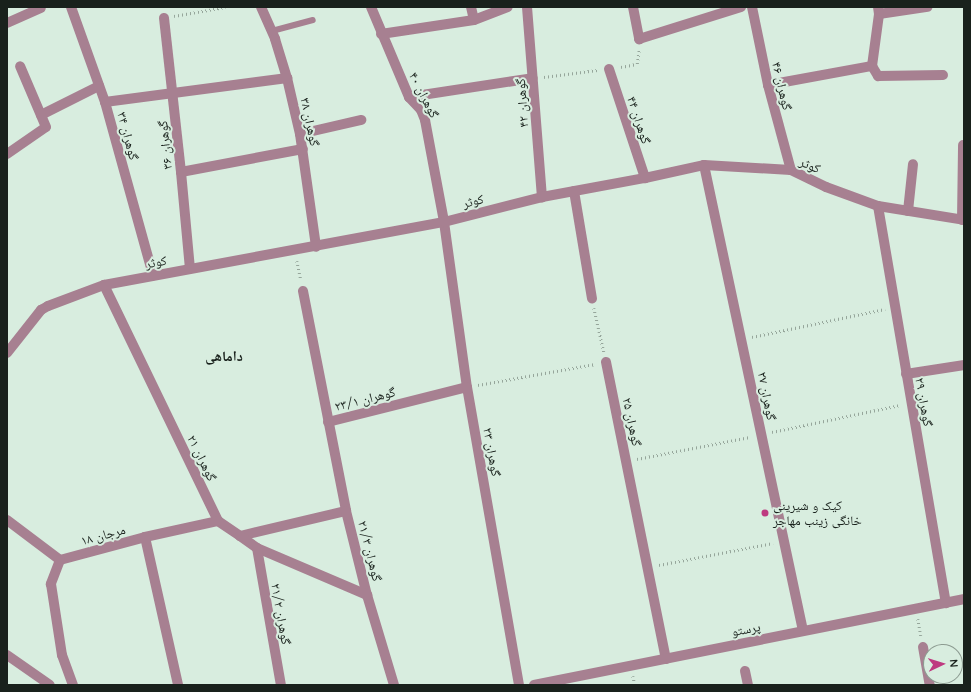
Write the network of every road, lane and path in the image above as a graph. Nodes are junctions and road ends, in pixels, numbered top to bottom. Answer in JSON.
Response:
{"nodes":[{"id":1,"x":42,"y":7,"type":"edge"},
{"id":2,"x":71,"y":7,"type":"edge"},
{"id":3,"x":225,"y":7,"type":"edge"},
{"id":4,"x":261,"y":7,"type":"edge"},
{"id":5,"x":371,"y":7,"type":"edge"},
{"id":6,"x":471,"y":7,"type":"edge"},
{"id":7,"x":508,"y":7,"type":"edge"},
{"id":8,"x":527,"y":7,"type":"edge"},
{"id":9,"x":633,"y":7,"type":"edge"},
{"id":10,"x":741,"y":7,"type":"edge"},
{"id":11,"x":752,"y":7,"type":"edge"},
{"id":12,"x":927,"y":7,"type":"edge"},
{"id":13,"x":878,"y":11,"type":"edge"},
{"id":14,"x":164,"y":18,"type":"joint"},
{"id":15,"x":314,"y":20,"type":"dead end"},
{"id":16,"x":474,"y":20,"type":"junction"},
{"id":17,"x":7,"y":24,"type":"edge"},
{"id":18,"x":272,"y":32,"type":"junction"},
{"id":19,"x":381,"y":34,"type":"junction"},
{"id":20,"x":639,"y":39,"type":"junction"},
{"id":21,"x":20,"y":66,"type":"dead end"},
{"id":22,"x":872,"y":66,"type":"junction"},
{"id":23,"x":609,"y":69,"type":"junction"},
{"id":24,"x":943,"y":75,"type":"dead end"},
{"id":25,"x":287,"y":78,"type":"junction"},
{"id":26,"x":533,"y":78,"type":"junction"},
{"id":27,"x":768,"y":85,"type":"junction"},
{"id":28,"x":99,"y":86,"type":"junction"},
{"id":29,"x":172,"y":93,"type":"junction"},
{"id":30,"x":410,"y":97,"type":"junction"},
{"id":31,"x":105,"y":102,"type":"junction"},
{"id":32,"x":41,"y":115,"type":"junction"},
{"id":33,"x":360,"y":120,"type":"dead end"},
{"id":34,"x":300,"y":134,"type":"junction"},
{"id":35,"x":963,"y":145,"type":"dead end"},
{"id":36,"x":302,"y":149,"type":"junction"},
{"id":37,"x":7,"y":154,"type":"edge"},
{"id":38,"x":913,"y":164,"type":"dead end"},
{"id":39,"x":704,"y":165,"type":"junction"},
{"id":40,"x":791,"y":170,"type":"junction"},
{"id":41,"x":182,"y":172,"type":"junction"},
{"id":42,"x":645,"y":178,"type":"junction"},
{"id":43,"x":574,"y":191,"type":"junction"},
{"id":44,"x":542,"y":197,"type":"junction"},
{"id":45,"x":878,"y":206,"type":"junction"},
{"id":46,"x":908,"y":211,"type":"junction"},
{"id":47,"x":963,"y":220,"type":"edge"},
{"id":48,"x":444,"y":222,"type":"junction"},
{"id":49,"x":316,"y":247,"type":"junction"},
{"id":50,"x":295,"y":251,"type":"junction"},
{"id":51,"x":190,"y":270,"type":"junction"},
{"id":52,"x":153,"y":275,"type":"junction"},
{"id":53,"x":104,"y":285,"type":"junction"},
{"id":54,"x":303,"y":292,"type":"joint"},
{"id":55,"x":592,"y":298,"type":"joint"},
{"id":56,"x":895,"y":307,"type":"junction"},
{"id":57,"x":742,"y":339,"type":"junction"},
{"id":58,"x":7,"y":353,"type":"edge"},
{"id":59,"x":606,"y":362,"type":"junction"},
{"id":60,"x":964,"y":365,"type":"edge"},
{"id":61,"x":906,"y":374,"type":"junction"},
{"id":62,"x":468,"y":387,"type":"junction"},
{"id":63,"x":911,"y":402,"type":"junction"},
{"id":64,"x":328,"y":422,"type":"junction"},
{"id":65,"x":761,"y":434,"type":"junction"},
{"id":66,"x":627,"y":462,"type":"junction"},
{"id":67,"x":346,"y":511,"type":"junction"},
{"id":68,"x":7,"y":520,"type":"edge"},
{"id":69,"x":218,"y":521,"type":"junction"},
{"id":70,"x":240,"y":536,"type":"junction"},
{"id":71,"x":145,"y":537,"type":"junction"},
{"id":72,"x":784,"y":541,"type":"junction"},
{"id":73,"x":257,"y":548,"type":"junction"},
{"id":74,"x":60,"y":560,"type":"junction"},
{"id":75,"x":648,"y":567,"type":"junction"},
{"id":76,"x":367,"y":595,"type":"junction"},
{"id":77,"x":964,"y":599,"type":"edge"},
{"id":78,"x":946,"y":603,"type":"junction"},
{"id":79,"x":916,"y":609,"type":"junction"},
{"id":80,"x":803,"y":631,"type":"junction"},
{"id":81,"x":923,"y":647,"type":"edge"},
{"id":82,"x":7,"y":655,"type":"edge"},
{"id":83,"x":666,"y":658,"type":"junction"},
{"id":84,"x":745,"y":671,"type":"dead end"},
{"id":85,"x":50,"y":685,"type":"edge"},
{"id":86,"x":73,"y":685,"type":"edge"},
{"id":87,"x":178,"y":685,"type":"edge"},
{"id":88,"x":280,"y":685,"type":"edge"},
{"id":89,"x":394,"y":685,"type":"edge"},
{"id":90,"x":519,"y":685,"type":"edge"},
{"id":91,"x":534,"y":685,"type":"edge"},
{"id":92,"x":748,"y":685,"type":"edge"}],
"edges":[{"from":1,"to":17,"type":"street"},
{"from":2,"to":28,"type":"street","name":"گوهران ۳۴"},
{"from":3,"to":14,"type":"path"},
{"from":4,"to":18,"type":"street","name":"گوهران ۳۸"},
{"from":5,"to":19,"type":"street","name":"گوهران ۴۰"},
{"from":6,"to":16,"type":"street"},
{"from":7,"to":16,"type":"street"},
{"from":8,"to":26,"type":"street","name":"گوهران ۴۲"},
{"from":9,"to":20,"type":"street"},
{"from":10,"to":20,"type":"street"},
{"from":11,"to":27,"type":"street","name":"گوهران ۴۶"},
{"from":12,"to":13,"type":"street"},
{"from":13,"to":22,"type":"street"},
{"from":14,"to":29,"type":"street","name":"گوهران ۳۶"},
{"from":15,"to":18,"type":"lane"},
{"from":16,"to":19,"type":"street"},
{"from":18,"to":25,"type":"street","name":"گوهران ۳۸"},
{"from":19,"to":30,"type":"street","name":"گوهران ۴۰"},
{"from":20,"to":23,"type":"path"},
{"from":21,"to":32,"type":"street"},
{"from":22,"to":24,"type":"street"},
{"from":22,"to":27,"type":"street"},
{"from":23,"to":26,"type":"path"},
{"from":23,"to":42,"type":"street","name":"گوهران ۴۴"},
{"from":25,"to":29,"type":"street"},
{"from":25,"to":34,"type":"street","name":"گوهران ۳۸"},
{"from":26,"to":30,"type":"street"},
{"from":26,"to":44,"type":"street","name":"گوهران ۴۲"},
{"from":27,"to":40,"type":"street","name":"گوهران ۴۶"},
{"from":28,"to":31,"type":"street","name":"گوهران ۳۴"},
{"from":28,"to":32,"type":"street"},
{"from":29,"to":31,"type":"street"},
{"from":29,"to":41,"type":"street","name":"گوهران ۳۶"},
{"from":30,"to":48,"type":"street","name":"گوهران ۴۰"},
{"from":31,"to":52,"type":"street","name":"گوهران ۳۴"},
{"from":32,"to":37,"type":"street"},
{"from":33,"to":34,"type":"street"},
{"from":34,"to":36,"type":"street","name":"گوهران ۳۸"},
{"from":35,"to":47,"type":"street"},
{"from":36,"to":41,"type":"street"},
{"from":36,"to":49,"type":"street","name":"گوهران ۳۸"},
{"from":38,"to":46,"type":"street"},
{"from":39,"to":40,"type":"street","name":"کوثر"},
{"from":39,"to":42,"type":"street","name":"کوثر"},
{"from":39,"to":57,"type":"street","name":"گوهران ۲۷"},
{"from":40,"to":45,"type":"street","name":"کوثر"},
{"from":41,"to":51,"type":"street","name":"گوهران ۳۶"},
{"from":42,"to":43,"type":"street","name":"کوثر"},
{"from":43,"to":44,"type":"street","name":"کوثر"},
{"from":43,"to":55,"type":"street"},
{"from":44,"to":48,"type":"street","name":"کوثر"},
{"from":45,"to":46,"type":"street","name":"کوثر"},
{"from":45,"to":56,"type":"street","name":"گوهران ۲۹"},
{"from":46,"to":47,"type":"street","name":"کوثر"},
{"from":48,"to":49,"type":"street","name":"کوثر"},
{"from":48,"to":62,"type":"street","name":"گوهران ۲۳"},
{"from":49,"to":50,"type":"street","name":"کوثر"},
{"from":50,"to":51,"type":"street","name":"کوثر"},
{"from":50,"to":54,"type":"path"},
{"from":51,"to":52,"type":"street","name":"کوثر"},
{"from":52,"to":53,"type":"street","name":"کوثر"},
{"from":53,"to":58,"type":"street","name":"کوثر"},
{"from":53,"to":69,"type":"street","name":"گوهران ۲۱"},
{"from":54,"to":64,"type":"street","name":"گوهران ۲۳/۱"},
{"from":55,"to":59,"type":"path"},
{"from":56,"to":57,"type":"path"},
{"from":56,"to":61,"type":"street","name":"گوهران ۲۹"},
{"from":57,"to":65,"type":"street","name":"گوهران ۲۷"},
{"from":59,"to":62,"type":"path"},
{"from":59,"to":66,"type":"street","name":"گوهران ۲۵"},
{"from":60,"to":61,"type":"street"},
{"from":61,"to":63,"type":"street","name":"گوهران ۲۹"},
{"from":62,"to":64,"type":"street","name":"گوهران ۲۳/۱"},
{"from":62,"to":90,"type":"street","name":"گوهران ۲۳"},
{"from":63,"to":65,"type":"path"},
{"from":63,"to":78,"type":"street","name":"گوهران ۲۹"},
{"from":64,"to":67,"type":"street","name":"گوهران ۲۱/۳"},
{"from":65,"to":66,"type":"path"},
{"from":65,"to":72,"type":"street","name":"گوهران ۲۷"},
{"from":66,"to":75,"type":"street","name":"گوهران ۲۵"},
{"from":67,"to":70,"type":"street"},
{"from":67,"to":76,"type":"street","name":"گوهران ۲۱/۳"},
{"from":68,"to":74,"type":"street"},
{"from":69,"to":70,"type":"street","name":"گوهران ۲۱"},
{"from":69,"to":71,"type":"street","name":"مرجان ۱۸"},
{"from":70,"to":73,"type":"street","name":"گوهران ۲۱"},
{"from":71,"to":74,"type":"street","name":"مرجان ۱۸"},
{"from":71,"to":87,"type":"street"},
{"from":72,"to":75,"type":"path"},
{"from":72,"to":80,"type":"street","name":"گوهران ۲۷"},
{"from":73,"to":76,"type":"street","name":"گوهران ۲۱"},
{"from":73,"to":88,"type":"street","name":"گوهران ۲۱/۲"},
{"from":74,"to":86,"type":"street"},
{"from":75,"to":83,"type":"street","name":"گوهران ۲۵"},
{"from":76,"to":89,"type":"street","name":"گوهران ۲۱/۳"},
{"from":77,"to":78,"type":"street","name":"پرستو"},
{"from":78,"to":79,"type":"street","name":"پرستو"},
{"from":79,"to":80,"type":"street","name":"پرستو"},
{"from":79,"to":81,"type":"path"},
{"from":80,"to":83,"type":"street","name":"پرستو"},
{"from":82,"to":85,"type":"street"},
{"from":83,"to":91,"type":"street","name":"پرستو"},
{"from":84,"to":92,"type":"street"}]}
